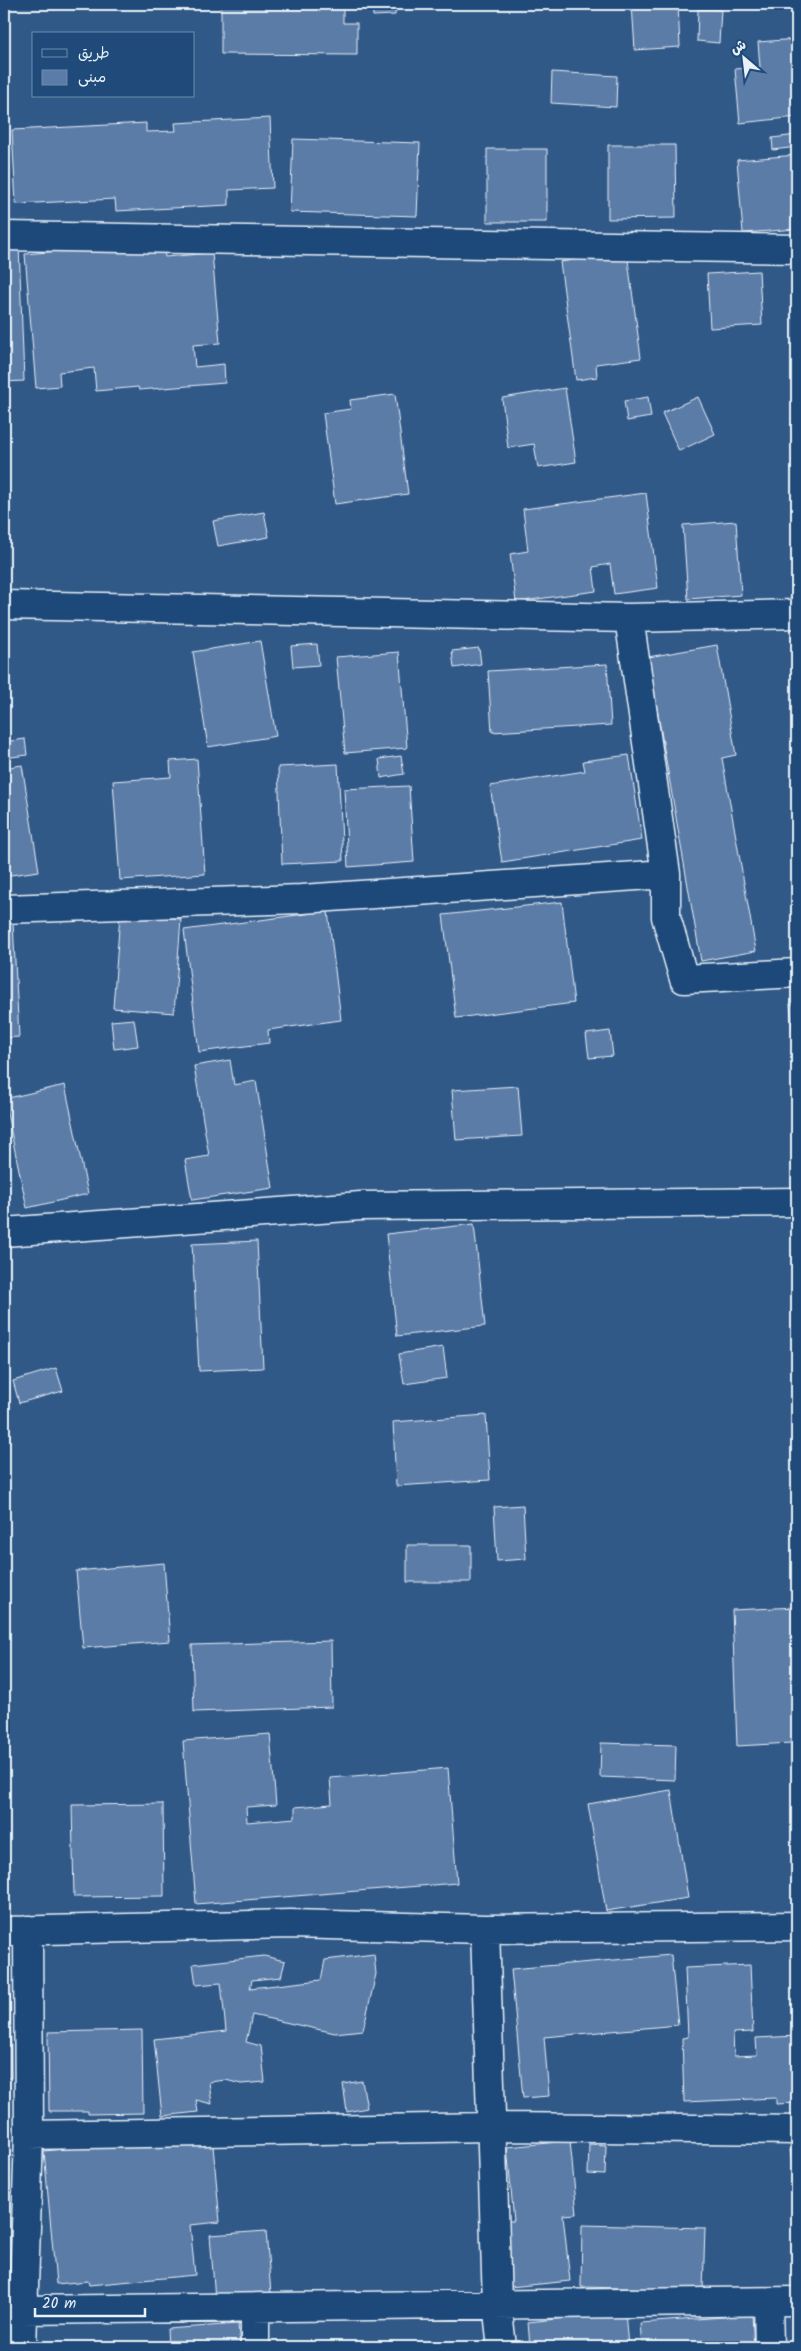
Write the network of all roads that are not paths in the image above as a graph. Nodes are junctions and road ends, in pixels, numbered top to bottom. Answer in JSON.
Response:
{"nodes":[{"id":1,"x":4,"y":236,"type":"edge"},
{"id":2,"x":797,"y":249,"type":"edge"},
{"id":3,"x":4,"y":605,"type":"edge"},
{"id":4,"x":797,"y":614,"type":"edge"},
{"id":5,"x":629,"y":618,"type":"junction"},
{"id":6,"x":666,"y":874,"type":"junction"},
{"id":7,"x":4,"y":909,"type":"edge"},
{"id":8,"x":797,"y":973,"type":"edge"},
{"id":9,"x":797,"y":1202,"type":"edge"},
{"id":10,"x":4,"y":1232,"type":"edge"},
{"id":11,"x":797,"y":1926,"type":"edge"},
{"id":12,"x":485,"y":1929,"type":"junction"},
{"id":13,"x":16,"y":1931,"type":"edge"},
{"id":14,"x":490,"y":2127,"type":"junction"},
{"id":15,"x":797,"y":2130,"type":"edge"},
{"id":16,"x":30,"y":2135,"type":"junction"},
{"id":17,"x":768,"y":2302,"type":"junction"},
{"id":18,"x":797,"y":2302,"type":"edge"},
{"id":19,"x":497,"y":2303,"type":"junction"},
{"id":20,"x":255,"y":2309,"type":"junction"},
{"id":21,"x":22,"y":2310,"type":"junction"},
{"id":22,"x":22,"y":2347,"type":"edge"},
{"id":23,"x":256,"y":2347,"type":"edge"},
{"id":24,"x":502,"y":2347,"type":"edge"},
{"id":25,"x":769,"y":2347,"type":"edge"}],
"edges":[{"from":1,"to":2,"type":"street"},
{"from":3,"to":5,"type":"street"},
{"from":4,"to":5,"type":"street"},
{"from":5,"to":6,"type":"street"},
{"from":6,"to":7,"type":"street"},
{"from":6,"to":8,"type":"street"},
{"from":9,"to":10,"type":"street"},
{"from":11,"to":12,"type":"street"},
{"from":12,"to":13,"type":"street"},
{"from":12,"to":14,"type":"street"},
{"from":13,"to":16,"type":"street"},
{"from":14,"to":15,"type":"street"},
{"from":14,"to":16,"type":"street"},
{"from":14,"to":19,"type":"street"},
{"from":16,"to":21,"type":"street"},
{"from":17,"to":18,"type":"street"},
{"from":17,"to":19,"type":"street"},
{"from":17,"to":25,"type":"street"},
{"from":19,"to":20,"type":"street"},
{"from":19,"to":24,"type":"street"},
{"from":20,"to":21,"type":"street"},
{"from":20,"to":23,"type":"street"},
{"from":21,"to":22,"type":"street"}]}
